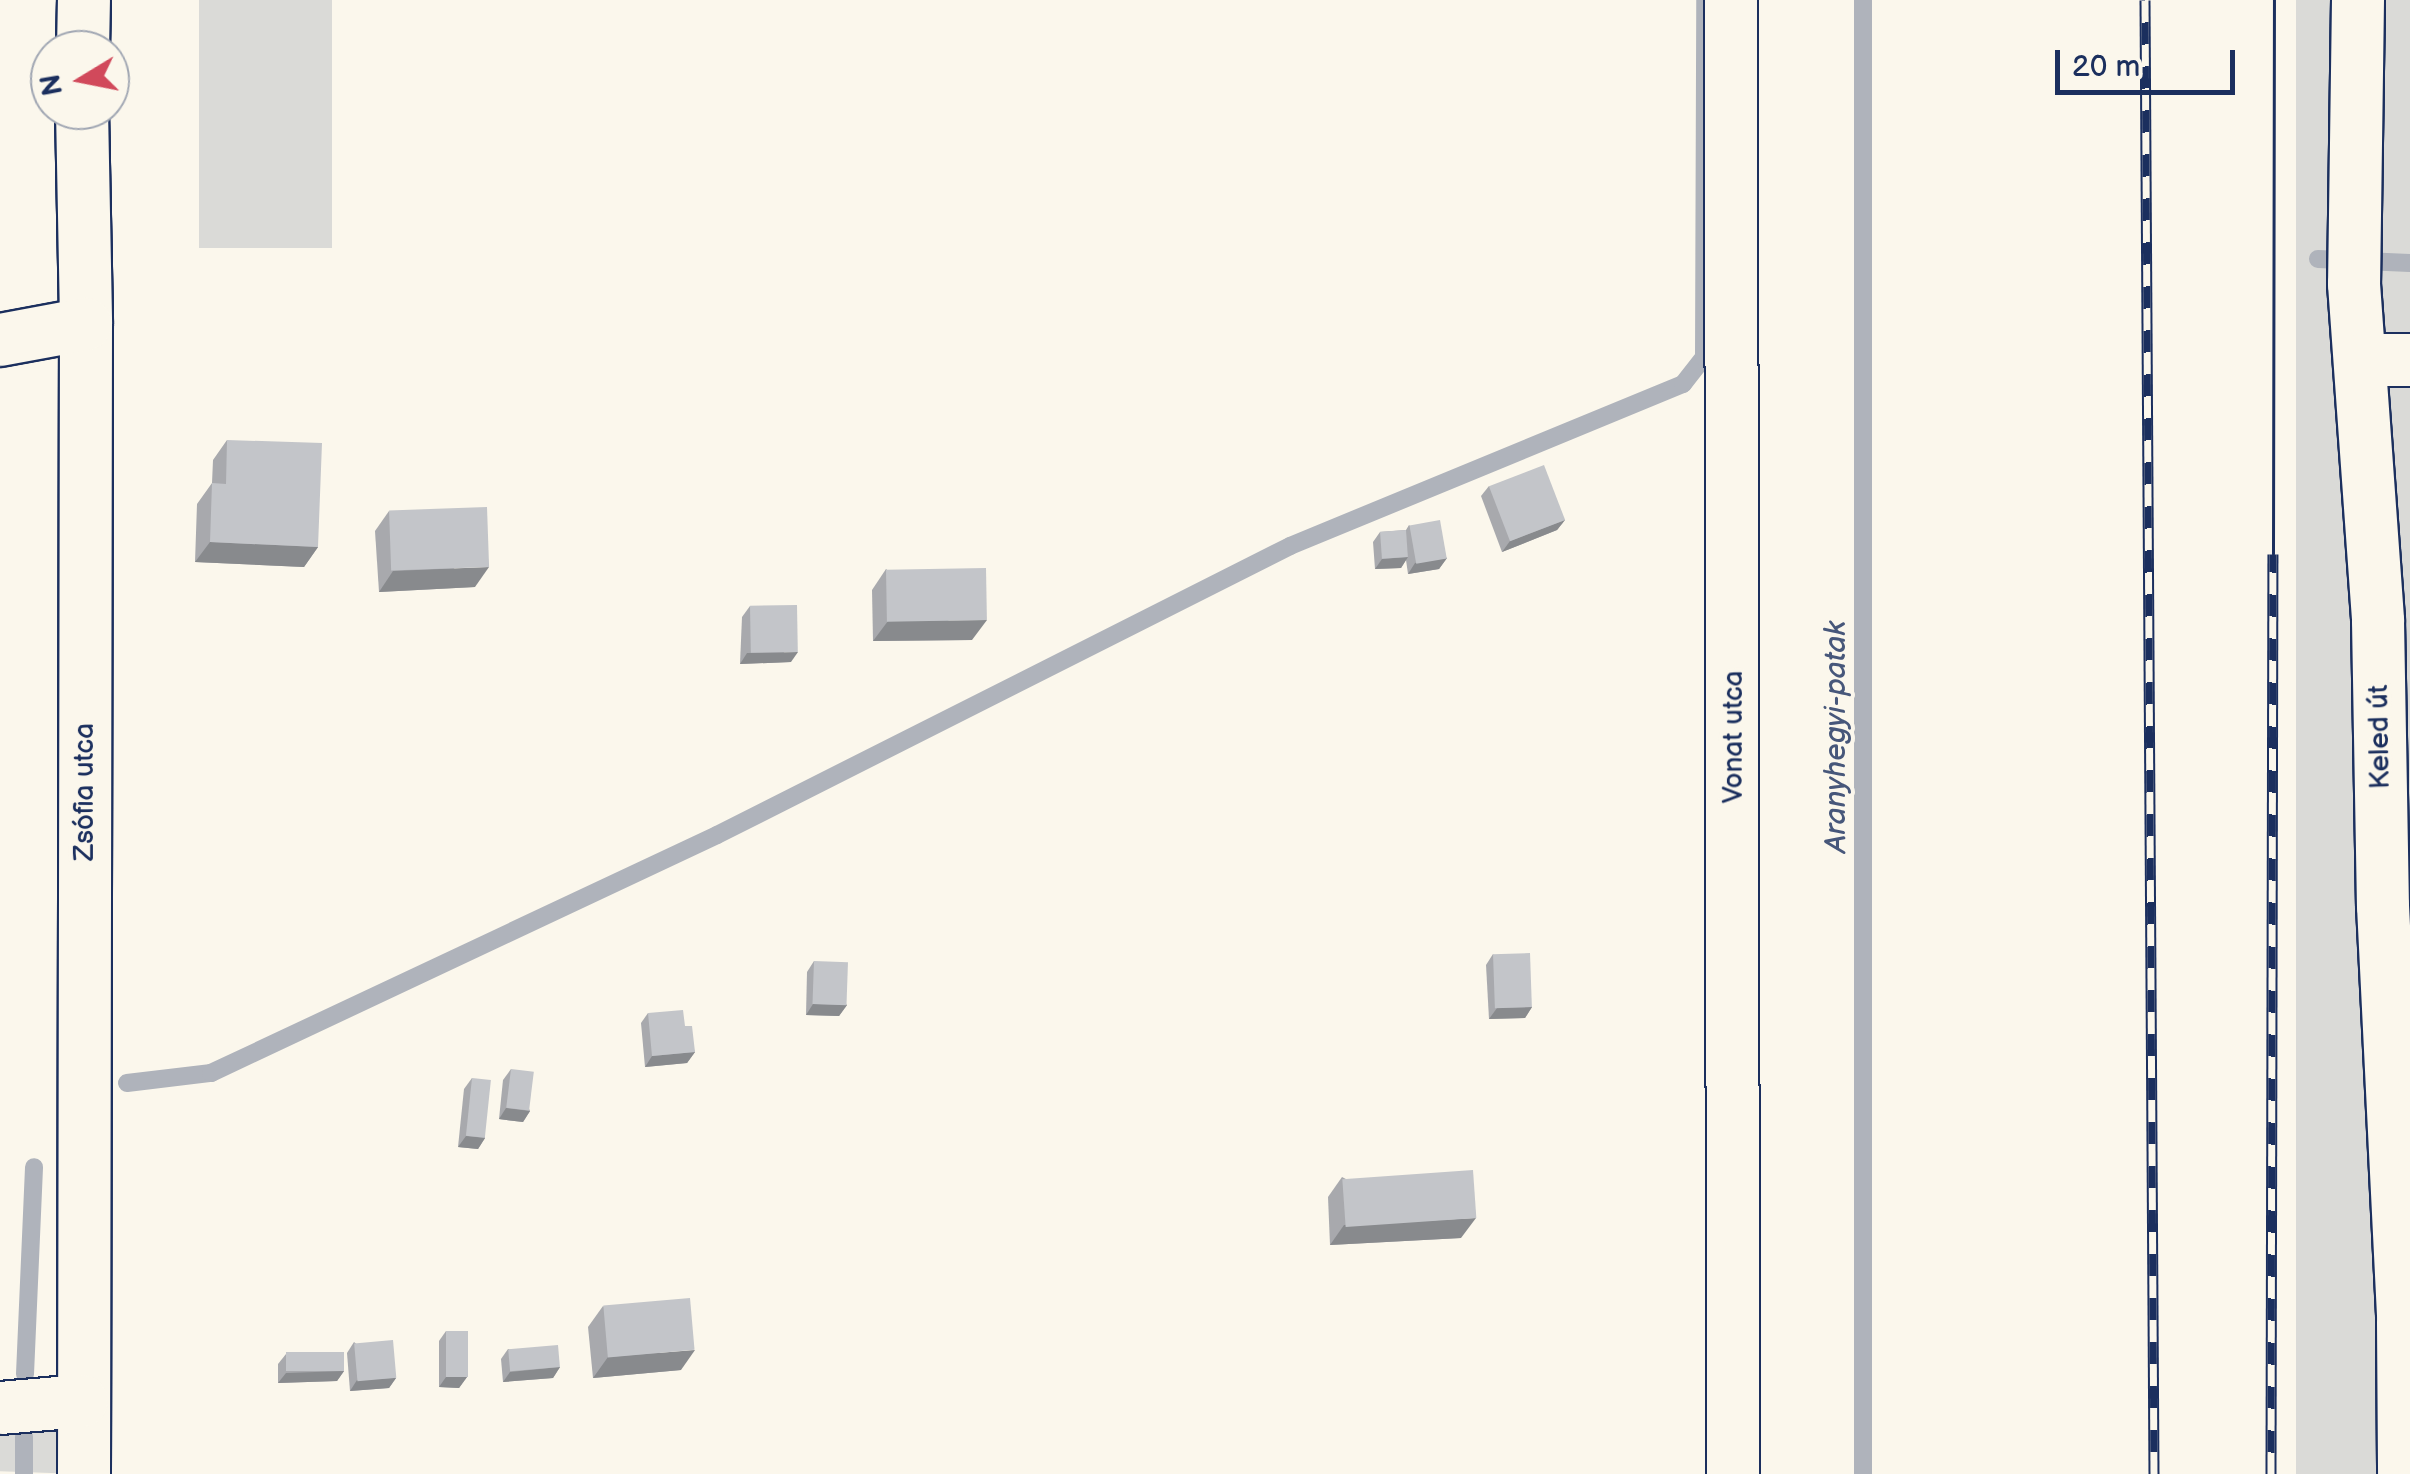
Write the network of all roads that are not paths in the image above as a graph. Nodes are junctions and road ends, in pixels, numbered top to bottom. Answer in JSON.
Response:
{"nodes":[{"id":1,"x":84,"y":0,"type":"edge"},
{"id":2,"x":1731,"y":0,"type":"edge"},
{"id":3,"x":2358,"y":0,"type":"edge"},
{"id":4,"x":83,"y":30,"type":"edge"},
{"id":5,"x":82,"y":130,"type":"edge"},
{"id":6,"x":86,"y":324,"type":"junction"},
{"id":7,"x":0,"y":340,"type":"edge"},
{"id":8,"x":2386,"y":360,"type":"edge"},
{"id":9,"x":82,"y":1402,"type":"junction"},
{"id":10,"x":0,"y":1408,"type":"edge"},
{"id":11,"x":84,"y":1474,"type":"edge"},
{"id":12,"x":1733,"y":1474,"type":"edge"},
{"id":13,"x":2404,"y":1474,"type":"edge"}],
"edges":[{"from":1,"to":4,"type":"street"},
{"from":2,"to":12,"type":"street","name":"Vonat utca"},
{"from":3,"to":8,"type":"street","name":"Keled út"},
{"from":5,"to":6,"type":"street","name":"Zsófia utca"},
{"from":6,"to":7,"type":"street"},
{"from":6,"to":9,"type":"street","name":"Zsófia utca"},
{"from":8,"to":13,"type":"street","name":"Keled út"},
{"from":9,"to":10,"type":"street"},
{"from":9,"to":11,"type":"street","name":"Zsófia utca"}]}
